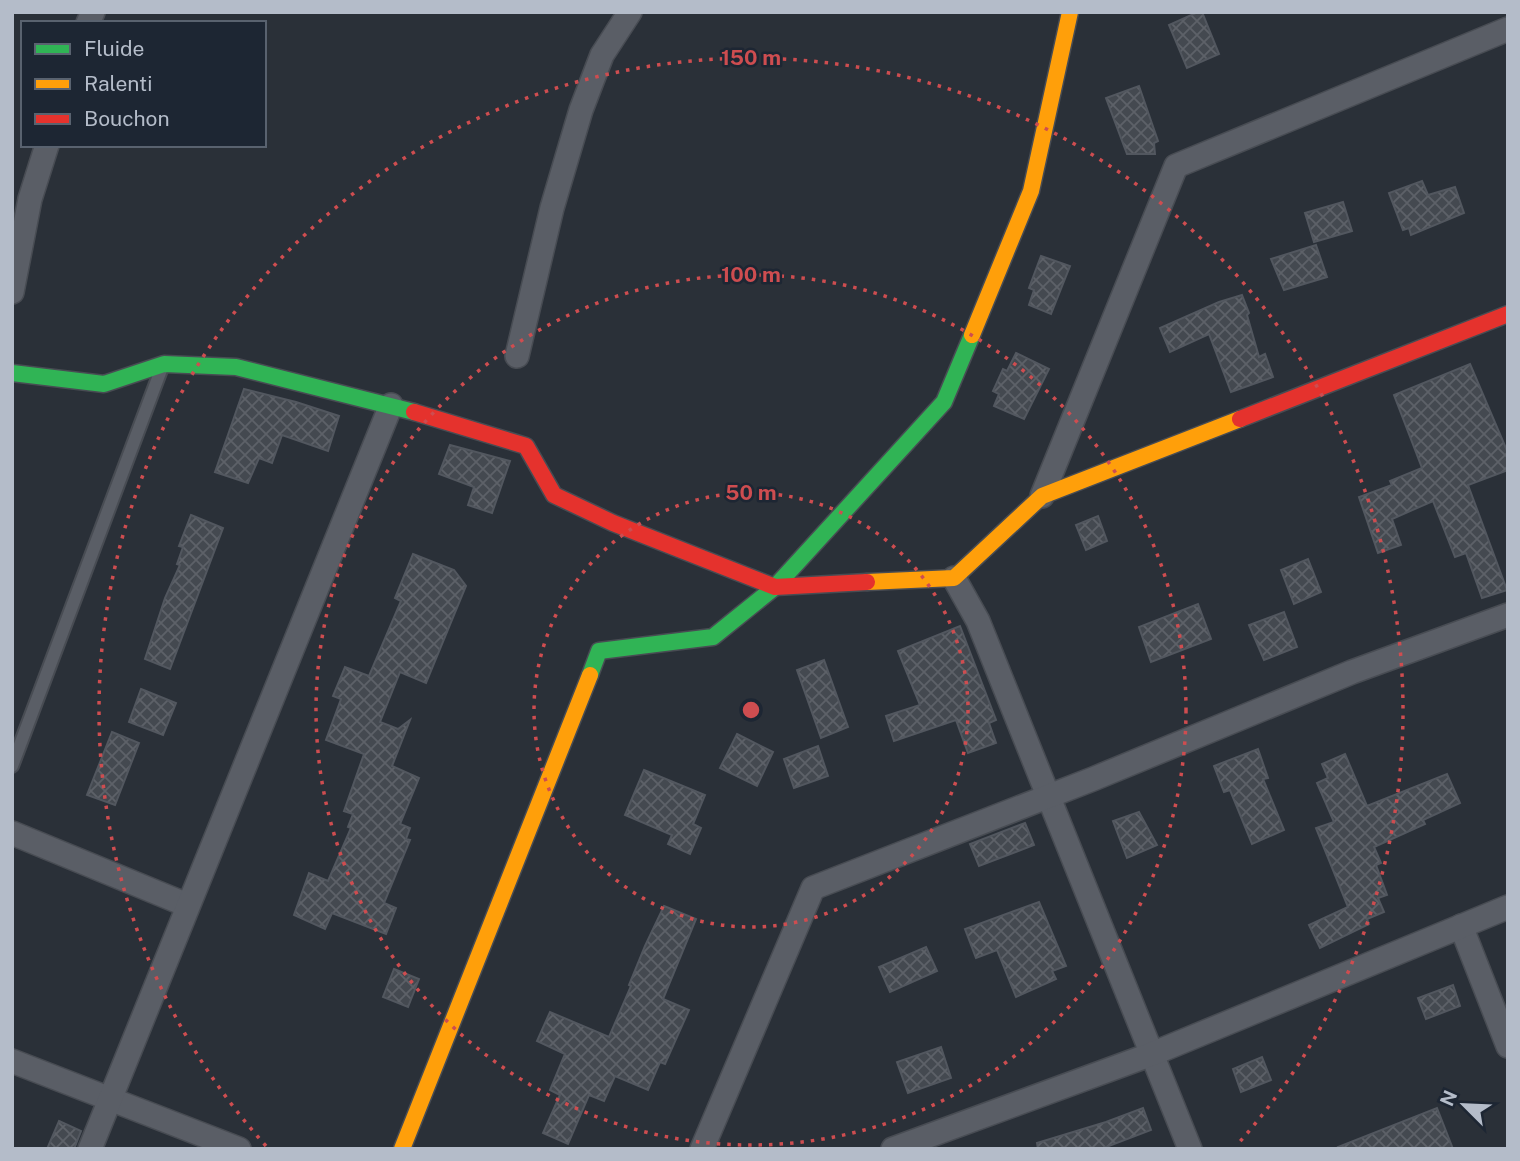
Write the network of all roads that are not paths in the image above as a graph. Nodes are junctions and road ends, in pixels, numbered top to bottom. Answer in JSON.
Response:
{"nodes":[{"id":1,"x":630,"y":12,"type":"edge"},
{"id":2,"x":1070,"y":12,"type":"edge"},
{"id":3,"x":1508,"y":29,"type":"edge"},
{"id":4,"x":46,"y":147,"type":"edge"},
{"id":5,"x":12,"y":292,"type":"edge"},
{"id":6,"x":1508,"y":314,"type":"edge"},
{"id":7,"x":517,"y":356,"type":"dead end"},
{"id":8,"x":164,"y":364,"type":"junction"},
{"id":9,"x":12,"y":373,"type":"edge"},
{"id":10,"x":391,"y":405,"type":"junction"},
{"id":11,"x":1042,"y":496,"type":"junction"},
{"id":12,"x":954,"y":578,"type":"junction"},
{"id":13,"x":775,"y":587,"type":"junction"},
{"id":14,"x":1508,"y":615,"type":"edge"},
{"id":15,"x":12,"y":766,"type":"edge"},
{"id":16,"x":1049,"y":796,"type":"junction"},
{"id":17,"x":12,"y":833,"type":"edge"},
{"id":18,"x":187,"y":905,"type":"junction"},
{"id":19,"x":1508,"y":907,"type":"edge"},
{"id":20,"x":1461,"y":926,"type":"junction"},
{"id":21,"x":1508,"y":1046,"type":"edge"},
{"id":22,"x":1152,"y":1054,"type":"junction"},
{"id":23,"x":12,"y":1061,"type":"edge"},
{"id":24,"x":110,"y":1100,"type":"junction"},
{"id":25,"x":90,"y":1149,"type":"edge"},
{"id":26,"x":239,"y":1149,"type":"edge"},
{"id":27,"x":402,"y":1149,"type":"edge"},
{"id":28,"x":702,"y":1149,"type":"edge"},
{"id":29,"x":893,"y":1149,"type":"edge"},
{"id":30,"x":1190,"y":1149,"type":"edge"}],
"edges":[{"from":1,"to":7,"type":"street"},
{"from":2,"to":13,"type":"street"},
{"from":3,"to":11,"type":"street"},
{"from":4,"to":5,"type":"street"},
{"from":6,"to":11,"type":"street"},
{"from":8,"to":9,"type":"street"},
{"from":8,"to":10,"type":"street"},
{"from":8,"to":15,"type":"lane"},
{"from":10,"to":13,"type":"street"},
{"from":10,"to":18,"type":"street"},
{"from":11,"to":12,"type":"street"},
{"from":12,"to":13,"type":"street"},
{"from":12,"to":16,"type":"street"},
{"from":13,"to":27,"type":"street"},
{"from":14,"to":16,"type":"street"},
{"from":16,"to":22,"type":"street"},
{"from":16,"to":28,"type":"street"},
{"from":17,"to":18,"type":"street"},
{"from":18,"to":24,"type":"street"},
{"from":19,"to":20,"type":"street"},
{"from":20,"to":21,"type":"street"},
{"from":20,"to":22,"type":"street"},
{"from":22,"to":29,"type":"street"},
{"from":22,"to":30,"type":"street"},
{"from":23,"to":24,"type":"street"},
{"from":24,"to":25,"type":"street"},
{"from":24,"to":26,"type":"street"}]}
